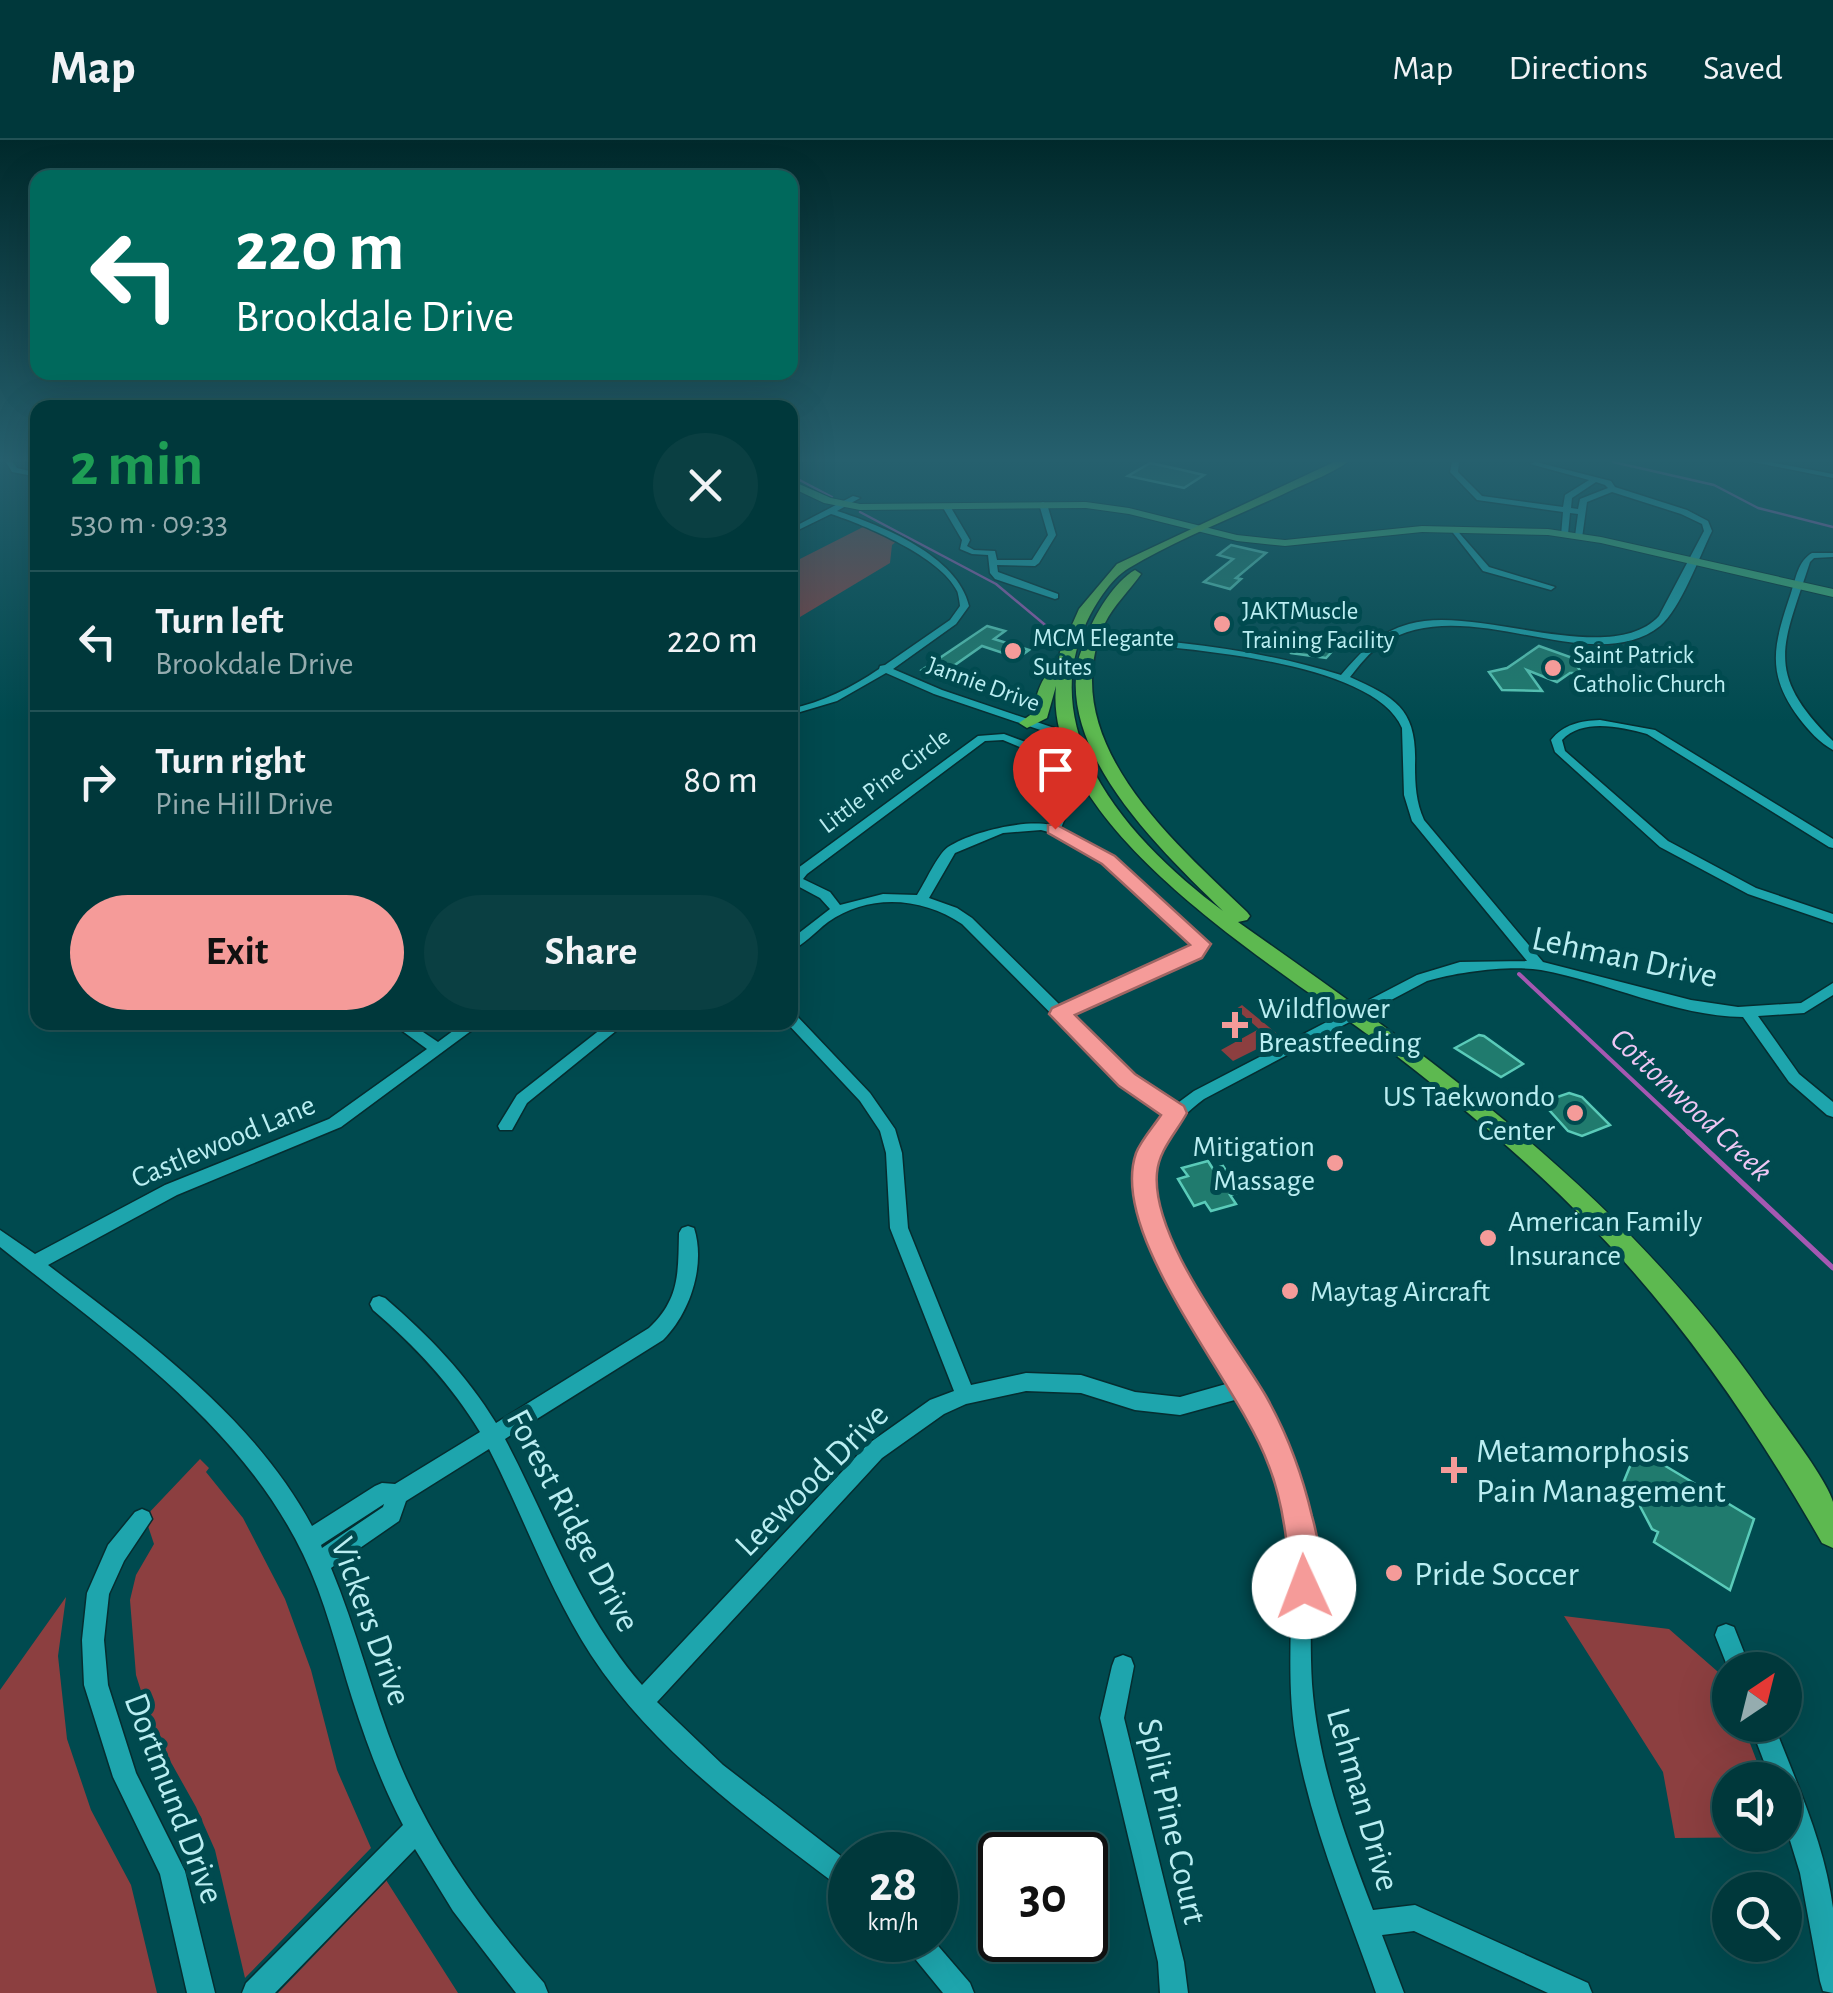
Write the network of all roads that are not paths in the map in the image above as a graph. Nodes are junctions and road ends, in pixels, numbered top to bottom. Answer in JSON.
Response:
{"nodes":[{"id":1,"x":910,"y":548,"type":"edge"},
{"id":2,"x":966,"y":548,"type":"edge"},
{"id":3,"x":1044,"y":548,"type":"edge"},
{"id":4,"x":1162,"y":548,"type":"edge"},
{"id":5,"x":1468,"y":548,"type":"edge"},
{"id":6,"x":1634,"y":548,"type":"edge"},
{"id":7,"x":1699,"y":548,"type":"edge"},
{"id":8,"x":1833,"y":555,"type":"edge"},
{"id":9,"x":1692,"y":561,"type":"junction"},
{"id":10,"x":993,"y":562,"type":"junction"},
{"id":11,"x":1138,"y":562,"type":"junction"},
{"id":12,"x":1798,"y":585,"type":"junction"},
{"id":13,"x":1551,"y":586,"type":"dead end"},
{"id":14,"x":1659,"y":593,"type":"dead end"},
{"id":15,"x":1833,"y":593,"type":"edge"},
{"id":16,"x":1056,"y":596,"type":"dead end"},
{"id":17,"x":1674,"y":596,"type":"junction"},
{"id":18,"x":1090,"y":638,"type":"junction"},
{"id":19,"x":1064,"y":653,"type":"junction"},
{"id":20,"x":883,"y":668,"type":"junction"},
{"id":21,"x":1342,"y":680,"type":"junction"},
{"id":22,"x":798,"y":710,"type":"edge"},
{"id":23,"x":1028,"y":723,"type":"junction"},
{"id":24,"x":1071,"y":737,"type":"junction"},
{"id":25,"x":1097,"y":742,"type":"junction"},
{"id":26,"x":1833,"y":746,"type":"edge"},
{"id":27,"x":1055,"y":829,"type":"junction"},
{"id":28,"x":1833,"y":844,"type":"edge"},
{"id":29,"x":798,"y":877,"type":"edge"},
{"id":30,"x":798,"y":881,"type":"edge"},
{"id":31,"x":921,"y":900,"type":"junction"},
{"id":32,"x":838,"y":910,"type":"junction"},
{"id":33,"x":1833,"y":918,"type":"edge"},
{"id":34,"x":798,"y":941,"type":"edge"},
{"id":35,"x":1288,"y":962,"type":"junction"},
{"id":36,"x":1538,"y":964,"type":"junction"},
{"id":37,"x":1833,"y":988,"type":"edge"},
{"id":38,"x":1748,"y":1012,"type":"junction"},
{"id":39,"x":1355,"y":1013,"type":"junction"},
{"id":40,"x":1060,"y":1014,"type":"junction"},
{"id":41,"x":798,"y":1026,"type":"edge"},
{"id":42,"x":409,"y":1030,"type":"edge"},
{"id":43,"x":465,"y":1030,"type":"edge"},
{"id":44,"x":610,"y":1030,"type":"edge"},
{"id":45,"x":438,"y":1049,"type":"junction"},
{"id":46,"x":1833,"y":1111,"type":"edge"},
{"id":47,"x":1175,"y":1113,"type":"junction"},
{"id":48,"x":506,"y":1126,"type":"dead end"},
{"id":49,"x":688,"y":1234,"type":"dead end"},
{"id":50,"x":0,"y":1237,"type":"edge"},
{"id":51,"x":33,"y":1264,"type":"junction"},
{"id":52,"x":379,"y":1304,"type":"dead end"},
{"id":53,"x":1245,"y":1388,"type":"junction"},
{"id":54,"x":965,"y":1395,"type":"junction"},
{"id":55,"x":494,"y":1438,"type":"junction"},
{"id":56,"x":397,"y":1495,"type":"junction"},
{"id":57,"x":142,"y":1518,"type":"dead end"},
{"id":58,"x":1833,"y":1532,"type":"edge"},
{"id":59,"x":308,"y":1541,"type":"junction"},
{"id":60,"x":319,"y":1563,"type":"junction"},
{"id":61,"x":1726,"y":1635,"type":"dead end"},
{"id":62,"x":1733,"y":1652,"type":"edge"},
{"id":63,"x":1123,"y":1666,"type":"dead end"},
{"id":64,"x":640,"y":1703,"type":"junction"},
{"id":65,"x":417,"y":1829,"type":"junction"},
{"id":66,"x":1802,"y":1837,"type":"edge"},
{"id":67,"x":828,"y":1862,"type":"edge"},
{"id":68,"x":1367,"y":1924,"type":"junction"},
{"id":69,"x":934,"y":1962,"type":"edge"},
{"id":70,"x":1833,"y":1981,"type":"edge"},
{"id":71,"x":201,"y":1993,"type":"edge"},
{"id":72,"x":256,"y":1993,"type":"edge"},
{"id":73,"x":534,"y":1993,"type":"edge"},
{"id":74,"x":960,"y":1993,"type":"edge"},
{"id":75,"x":1174,"y":1993,"type":"edge"},
{"id":76,"x":1390,"y":1993,"type":"edge"},
{"id":77,"x":1578,"y":1993,"type":"edge"}],
"edges":[{"from":1,"to":20,"type":"street"},
{"from":2,"to":10,"type":"street"},
{"from":3,"to":10,"type":"street"},
{"from":4,"to":11,"type":"highway"},
{"from":5,"to":13,"type":"street"},
{"from":6,"to":9,"type":"main road"},
{"from":7,"to":9,"type":"street"},
{"from":8,"to":12,"type":"street"},
{"from":9,"to":12,"type":"main road"},
{"from":9,"to":17,"type":"street"},
{"from":10,"to":16,"type":"street"},
{"from":11,"to":18,"type":"highway"},
{"from":11,"to":19,"type":"highway"},
{"from":12,"to":15,"type":"main road"},
{"from":12,"to":26,"type":"street"},
{"from":14,"to":17,"type":"street"},
{"from":17,"to":21,"type":"street"},
{"from":18,"to":21,"type":"street"},
{"from":18,"to":25,"type":"highway"},
{"from":19,"to":23,"type":"highway"},
{"from":19,"to":24,"type":"highway"},
{"from":20,"to":22,"type":"street"},
{"from":20,"to":23,"type":"street","name":"Jannie Drive"},
{"from":21,"to":36,"type":"street"},
{"from":23,"to":24,"type":"street","name":"Jannie Drive"},
{"from":24,"to":25,"type":"highway"},
{"from":24,"to":35,"type":"highway"},
{"from":25,"to":35,"type":"highway"},
{"from":27,"to":29,"type":"street","name":"Little Pine Circle"},
{"from":27,"to":31,"type":"street"},
{"from":27,"to":40,"type":"street"},
{"from":28,"to":33,"type":"street"},
{"from":30,"to":32,"type":"street","name":"Little Pine Circle"},
{"from":31,"to":32,"type":"street"},
{"from":31,"to":40,"type":"street"},
{"from":32,"to":34,"type":"street"},
{"from":35,"to":39,"type":"highway"},
{"from":36,"to":38,"type":"street","name":"Lehman Drive"},
{"from":36,"to":39,"type":"street","name":"Lehman Drive"},
{"from":37,"to":38,"type":"street","name":"Lehman Drive"},
{"from":38,"to":46,"type":"street"},
{"from":39,"to":47,"type":"street","name":"Lehman Drive"},
{"from":39,"to":58,"type":"highway"},
{"from":40,"to":47,"type":"street"},
{"from":41,"to":54,"type":"street"},
{"from":42,"to":45,"type":"street"},
{"from":43,"to":45,"type":"street","name":"Castlewood Lane"},
{"from":44,"to":48,"type":"street"},
{"from":45,"to":51,"type":"street","name":"Castlewood Lane"},
{"from":47,"to":53,"type":"street","name":"Lehman Drive"},
{"from":49,"to":55,"type":"street"},
{"from":50,"to":51,"type":"street","name":"Vickers Drive"},
{"from":51,"to":59,"type":"street","name":"Vickers Drive"},
{"from":52,"to":55,"type":"street","name":"Forest Ridge Drive"},
{"from":53,"to":54,"type":"street","name":"Leewood Drive"},
{"from":53,"to":68,"type":"street","name":"Lehman Drive"},
{"from":54,"to":64,"type":"street","name":"Leewood Drive"},
{"from":55,"to":56,"type":"street"},
{"from":55,"to":64,"type":"street","name":"Forest Ridge Drive"},
{"from":56,"to":59,"type":"street"},
{"from":56,"to":60,"type":"street"},
{"from":57,"to":71,"type":"street","name":"Dortmund Drive"},
{"from":59,"to":60,"type":"street","name":"Vickers Drive"},
{"from":60,"to":65,"type":"street","name":"Vickers Drive"},
{"from":61,"to":62,"type":"street"},
{"from":63,"to":75,"type":"street","name":"Split Pine Court"},
{"from":64,"to":67,"type":"street","name":"Forest Ridge Drive"},
{"from":65,"to":72,"type":"street"},
{"from":65,"to":73,"type":"street","name":"Vickers Drive"},
{"from":66,"to":70,"type":"street"},
{"from":68,"to":76,"type":"street","name":"Lehman Drive"},
{"from":68,"to":77,"type":"street"},
{"from":69,"to":74,"type":"street"}]}
